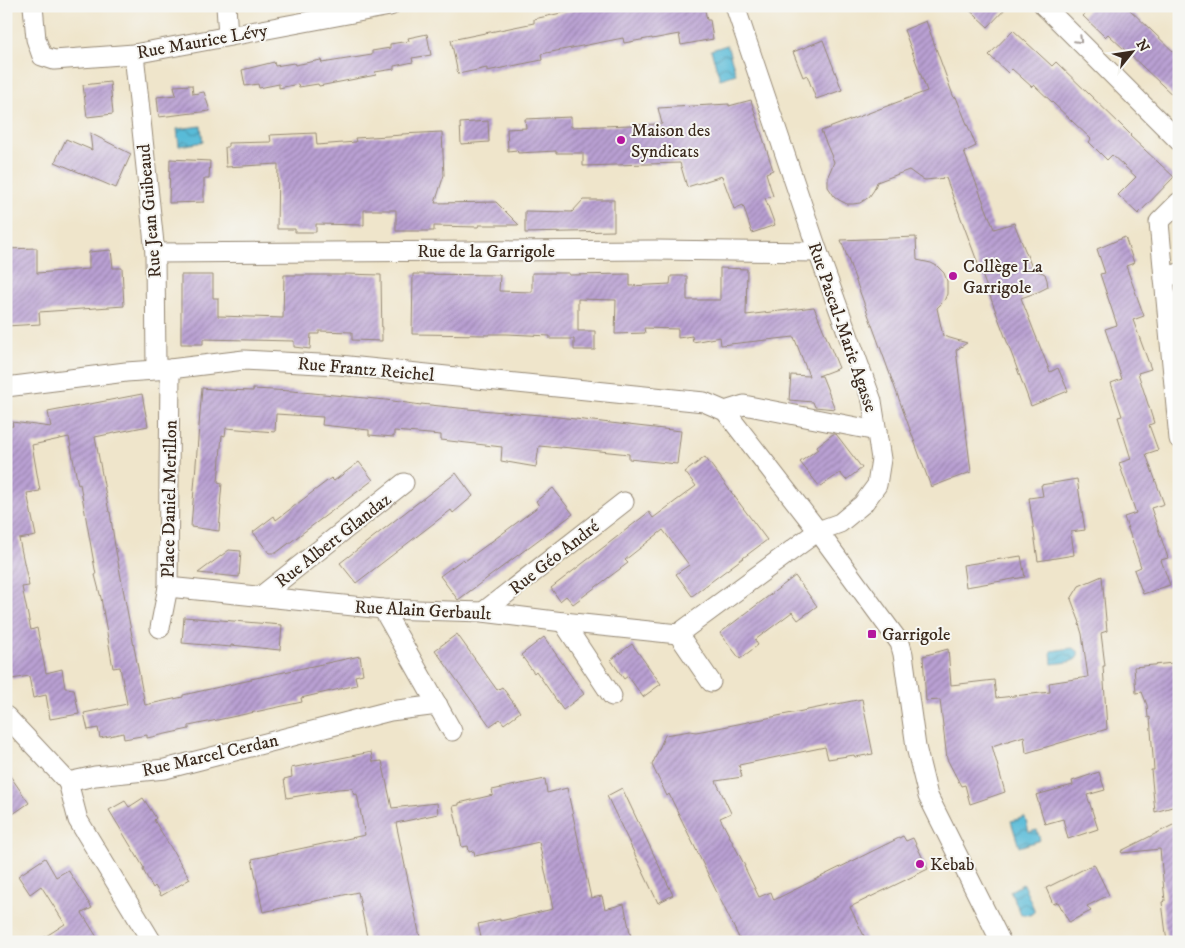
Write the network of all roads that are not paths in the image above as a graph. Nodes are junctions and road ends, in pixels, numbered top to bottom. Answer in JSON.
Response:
{"nodes":[{"id":1,"x":33,"y":6,"type":"edge"},
{"id":2,"x":226,"y":6,"type":"edge"},
{"id":3,"x":390,"y":6,"type":"edge"},
{"id":4,"x":735,"y":6,"type":"edge"},
{"id":5,"x":1049,"y":8,"type":"edge"},
{"id":6,"x":228,"y":36,"type":"junction"},
{"id":7,"x":134,"y":54,"type":"junction"},
{"id":8,"x":1177,"y":135,"type":"edge"},
{"id":9,"x":1179,"y":202,"type":"edge"},
{"id":10,"x":155,"y":252,"type":"junction"},
{"id":11,"x":818,"y":252,"type":"junction"},
{"id":12,"x":1171,"y":275,"type":"edge"},
{"id":13,"x":163,"y":369,"type":"junction"},
{"id":14,"x":6,"y":387,"type":"edge"},
{"id":15,"x":725,"y":411,"type":"junction"},
{"id":16,"x":876,"y":431,"type":"junction"},
{"id":17,"x":1179,"y":439,"type":"edge"},
{"id":18,"x":404,"y":483,"type":"dead end"},
{"id":19,"x":624,"y":502,"type":"dead end"},
{"id":20,"x":818,"y":531,"type":"junction"},
{"id":21,"x":168,"y":587,"type":"junction"},
{"id":22,"x":261,"y":596,"type":"junction"},
{"id":23,"x":383,"y":609,"type":"junction"},
{"id":24,"x":484,"y":612,"type":"junction"},
{"id":25,"x":563,"y":622,"type":"junction"},
{"id":26,"x":160,"y":628,"type":"dead end"},
{"id":27,"x":678,"y":634,"type":"junction"},
{"id":28,"x":711,"y":682,"type":"dead end"},
{"id":29,"x":612,"y":696,"type":"dead end"},
{"id":30,"x":438,"y":705,"type":"junction"},
{"id":31,"x":6,"y":716,"type":"edge"},
{"id":32,"x":452,"y":731,"type":"dead end"},
{"id":33,"x":68,"y":782,"type":"junction"},
{"id":34,"x":152,"y":942,"type":"edge"},
{"id":35,"x":1001,"y":942,"type":"edge"}],
"edges":[{"from":1,"to":7,"type":"street","name":"Rue Maurice Lévy"},
{"from":2,"to":6,"type":"street"},
{"from":3,"to":6,"type":"street","name":"Rue Maurice Lévy"},
{"from":4,"to":11,"type":"street","name":"Rue Pascal-Marie Agasse"},
{"from":5,"to":8,"type":"street","one_way":true},
{"from":6,"to":7,"type":"street","name":"Rue Maurice Lévy"},
{"from":7,"to":10,"type":"street","name":"Rue Jean Guibeaud"},
{"from":9,"to":12,"type":"street"},
{"from":10,"to":11,"type":"street","name":"Rue de la Garrigole"},
{"from":10,"to":13,"type":"street","name":"Rue Jean Guibeaud"},
{"from":11,"to":16,"type":"street","name":"Rue Pascal-Marie Agasse"},
{"from":12,"to":17,"type":"street"},
{"from":13,"to":14,"type":"street","name":"Rue Frantz Reichel"},
{"from":13,"to":15,"type":"street","name":"Rue Frantz Reichel"},
{"from":13,"to":21,"type":"street","name":"Place Daniel Merillon"},
{"from":15,"to":16,"type":"street"},
{"from":15,"to":20,"type":"street"},
{"from":16,"to":20,"type":"street","name":"Rue Pascal-Marie Agasse"},
{"from":18,"to":22,"type":"street","name":"Rue Albert Glandaz"},
{"from":19,"to":24,"type":"street","name":"Rue Géo André"},
{"from":20,"to":27,"type":"street"},
{"from":20,"to":35,"type":"street"},
{"from":21,"to":22,"type":"street","name":"Rue Alain Gerbault"},
{"from":21,"to":26,"type":"street","name":"Place Daniel Merillon"},
{"from":22,"to":23,"type":"street","name":"Rue Alain Gerbault"},
{"from":23,"to":24,"type":"street","name":"Rue Alain Gerbault"},
{"from":23,"to":30,"type":"street"},
{"from":24,"to":25,"type":"street","name":"Rue Alain Gerbault"},
{"from":25,"to":27,"type":"street","name":"Rue Alain Gerbault"},
{"from":25,"to":29,"type":"street"},
{"from":27,"to":28,"type":"street"},
{"from":30,"to":32,"type":"street"},
{"from":30,"to":33,"type":"street","name":"Rue Marcel Cerdan"},
{"from":31,"to":33,"type":"street"},
{"from":33,"to":34,"type":"street"}]}
